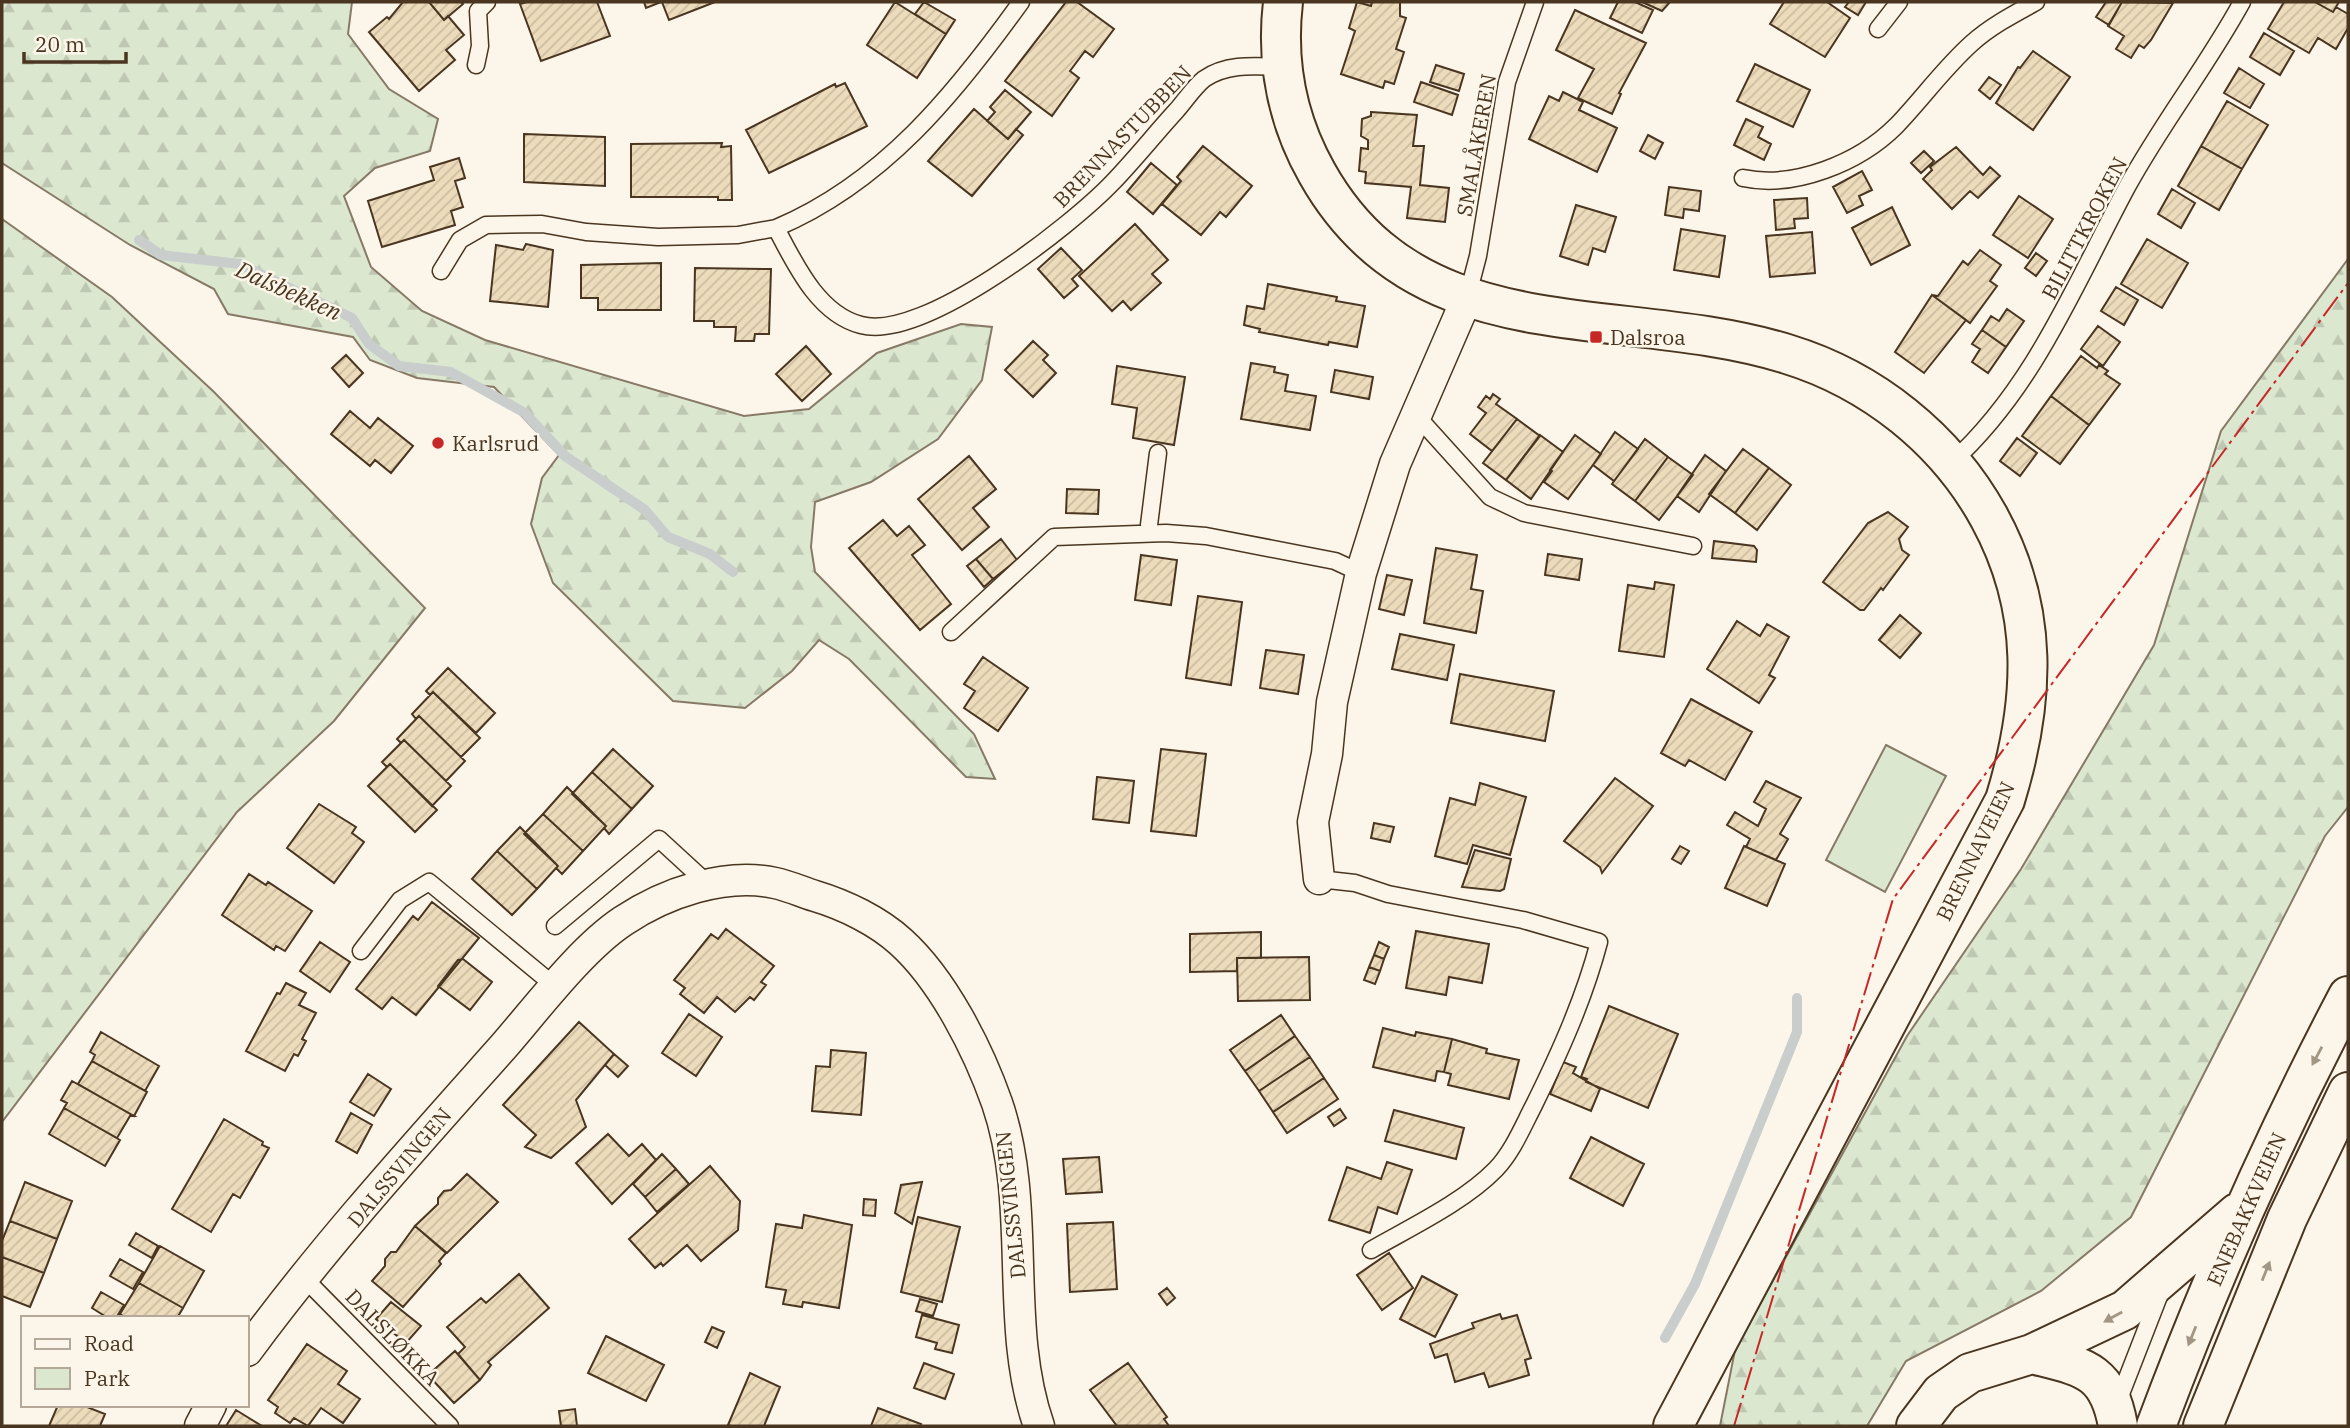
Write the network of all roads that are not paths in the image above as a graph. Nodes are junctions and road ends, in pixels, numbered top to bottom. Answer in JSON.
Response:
{"nodes":[{"id":1,"x":487,"y":2,"type":"edge"},
{"id":2,"x":1021,"y":2,"type":"edge"},
{"id":3,"x":1283,"y":2,"type":"edge"},
{"id":4,"x":1535,"y":2,"type":"edge"},
{"id":5,"x":1899,"y":2,"type":"edge"},
{"id":6,"x":2036,"y":2,"type":"edge"},
{"id":7,"x":2242,"y":2,"type":"edge"},
{"id":8,"x":1878,"y":29,"type":"dead end"},
{"id":9,"x":476,"y":65,"type":"dead end"},
{"id":10,"x":1281,"y":67,"type":"junction"},
{"id":11,"x":1743,"y":178,"type":"dead end"},
{"id":12,"x":776,"y":228,"type":"junction"},
{"id":13,"x":441,"y":271,"type":"dead end"},
{"id":14,"x":1467,"y":298,"type":"junction"},
{"id":15,"x":1416,"y":415,"type":"junction"},
{"id":16,"x":1158,"y":453,"type":"dead end"},
{"id":17,"x":1951,"y":463,"type":"junction"},
{"id":18,"x":1149,"y":525,"type":"dead end"},
{"id":19,"x":1693,"y":546,"type":"dead end"},
{"id":20,"x":1361,"y":573,"type":"junction"},
{"id":21,"x":951,"y":632,"type":"dead end"},
{"id":22,"x":1319,"y":879,"type":"joint"},
{"id":23,"x":708,"y":884,"type":"junction"},
{"id":24,"x":555,"y":926,"type":"dead end"},
{"id":25,"x":361,"y":951,"type":"dead end"},
{"id":26,"x":556,"y":986,"type":"junction"},
{"id":27,"x":2348,"y":996,"type":"edge"},
{"id":28,"x":2348,"y":1092,"type":"edge"},
{"id":29,"x":2246,"y":1205,"type":"junction"},
{"id":30,"x":1371,"y":1250,"type":"dead end"},
{"id":31,"x":2168,"y":1276,"type":"junction"},
{"id":32,"x":305,"y":1279,"type":"junction"},
{"id":33,"x":248,"y":1350,"type":"edge"},
{"id":34,"x":2032,"y":1354,"type":"junction"},
{"id":35,"x":210,"y":1407,"type":"edge"},
{"id":36,"x":2116,"y":1418,"type":"edge"},
{"id":37,"x":200,"y":1426,"type":"edge"},
{"id":38,"x":450,"y":1426,"type":"edge"},
{"id":39,"x":1039,"y":1426,"type":"edge"},
{"id":40,"x":1673,"y":1426,"type":"edge"},
{"id":41,"x":1916,"y":1426,"type":"edge"},
{"id":42,"x":2156,"y":1426,"type":"edge"},
{"id":43,"x":2203,"y":1426,"type":"edge"}],
"edges":[{"from":1,"to":9,"type":"lane"},
{"from":2,"to":12,"type":"lane"},
{"from":3,"to":10,"type":"main road","name":"BRENNAVEIEN"},
{"from":4,"to":14,"type":"lane","name":"SMALÅKEREN"},
{"from":5,"to":8,"type":"lane"},
{"from":6,"to":11,"type":"lane"},
{"from":7,"to":17,"type":"lane","name":"BILITTKROKEN"},
{"from":10,"to":12,"type":"lane","name":"BRENNASTUBBEN"},
{"from":10,"to":14,"type":"main road","name":"BRENNAVEIEN"},
{"from":12,"to":13,"type":"lane"},
{"from":14,"to":15,"type":"street"},
{"from":14,"to":17,"type":"main road","name":"BRENNAVEIEN"},
{"from":15,"to":19,"type":"lane"},
{"from":15,"to":20,"type":"street"},
{"from":16,"to":18,"type":"lane"},
{"from":17,"to":40,"type":"main road","name":"BRENNAVEIEN"},
{"from":20,"to":21,"type":"lane"},
{"from":20,"to":22,"type":"street"},
{"from":22,"to":30,"type":"lane"},
{"from":23,"to":24,"type":"lane"},
{"from":23,"to":26,"type":"street","name":"DALSSVINGEN"},
{"from":23,"to":39,"type":"street","name":"DALSSVINGEN"},
{"from":25,"to":26,"type":"lane"},
{"from":26,"to":32,"type":"street","name":"DALSSVINGEN"},
{"from":27,"to":29,"type":"main road","name":"ENEBAKKVEIEN","one_way":true},
{"from":43,"to":28,"type":"main road","name":"ENEBAKKVEIEN","one_way":true},
{"from":29,"to":31,"type":"main road"},
{"from":29,"to":42,"type":"main road","name":"ENEBAKKVEIEN","one_way":true},
{"from":31,"to":34,"type":"main road","one_way":true},
{"from":31,"to":36,"type":"lane"},
{"from":32,"to":33,"type":"street","name":"DALSSVINGEN"},
{"from":32,"to":38,"type":"lane","name":"DALSLØKKA"},
{"from":34,"to":36,"type":"main road"},
{"from":34,"to":41,"type":"main road"},
{"from":35,"to":37,"type":"street"}]}
